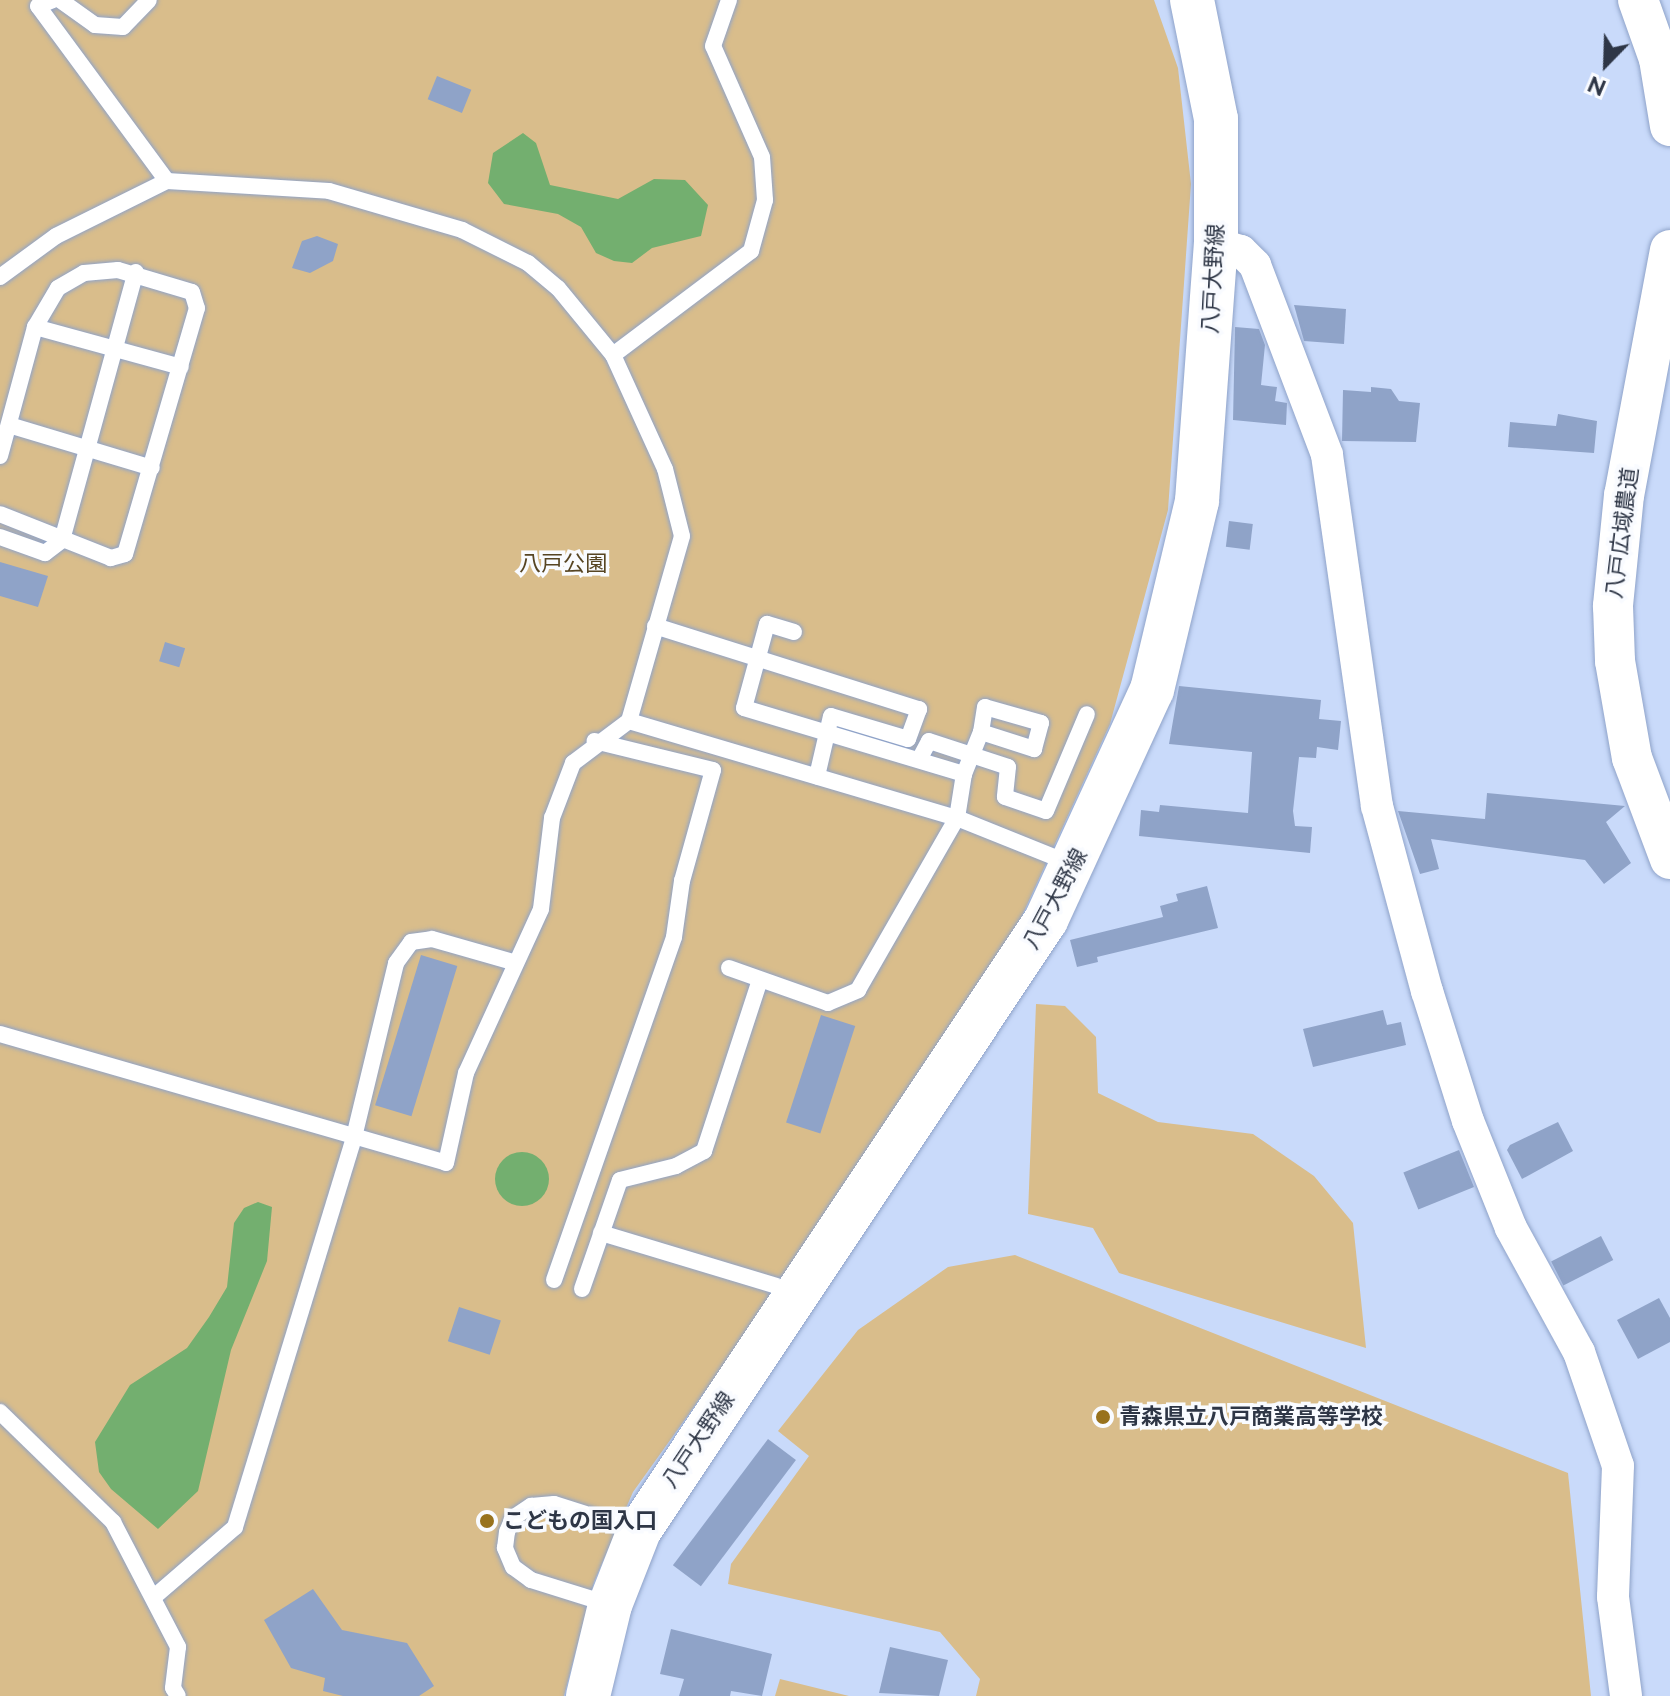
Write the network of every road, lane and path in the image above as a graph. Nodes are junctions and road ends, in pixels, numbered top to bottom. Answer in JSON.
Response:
{"nodes":[{"id":1,"x":60,"y":0,"type":"edge"},
{"id":2,"x":149,"y":0,"type":"edge"},
{"id":3,"x":729,"y":0,"type":"edge"},
{"id":4,"x":1192,"y":0,"type":"edge"},
{"id":5,"x":1638,"y":0,"type":"edge"},
{"id":6,"x":41,"y":2,"type":"edge"},
{"id":7,"x":1670,"y":126,"type":"edge"},
{"id":8,"x":167,"y":181,"type":"junction"},
{"id":9,"x":1216,"y":244,"type":"junction"},
{"id":10,"x":1670,"y":250,"type":"edge"},
{"id":11,"x":136,"y":272,"type":"junction"},
{"id":12,"x":0,"y":277,"type":"edge"},
{"id":13,"x":35,"y":327,"type":"junction"},
{"id":14,"x":114,"y":350,"type":"junction"},
{"id":15,"x":613,"y":355,"type":"junction"},
{"id":16,"x":1661,"y":365,"type":"edge"},
{"id":17,"x":181,"y":367,"type":"junction"},
{"id":18,"x":9,"y":425,"type":"junction"},
{"id":19,"x":87,"y":448,"type":"junction"},
{"id":20,"x":0,"y":456,"type":"edge"},
{"id":21,"x":152,"y":468,"type":"junction"},
{"id":22,"x":0,"y":514,"type":"edge"},
{"id":23,"x":0,"y":537,"type":"edge"},
{"id":24,"x":62,"y":540,"type":"junction"},
{"id":25,"x":655,"y":626,"type":"junction"},
{"id":26,"x":794,"y":632,"type":"dead end"},
{"id":27,"x":758,"y":656,"type":"junction"},
{"id":28,"x":1087,"y":714,"type":"dead end"},
{"id":29,"x":629,"y":721,"type":"junction"},
{"id":30,"x":981,"y":732,"type":"dead end"},
{"id":31,"x":828,"y":733,"type":"junction"},
{"id":32,"x":595,"y":741,"type":"junction"},
{"id":33,"x":976,"y":756,"type":"junction"},
{"id":34,"x":920,"y":758,"type":"junction"},
{"id":35,"x":964,"y":774,"type":"junction"},
{"id":36,"x":817,"y":776,"type":"junction"},
{"id":37,"x":1657,"y":792,"type":"edge"},
{"id":38,"x":957,"y":818,"type":"junction"},
{"id":39,"x":1054,"y":857,"type":"dead end"},
{"id":40,"x":1670,"y":859,"type":"edge"},
{"id":41,"x":516,"y":963,"type":"junction"},
{"id":42,"x":729,"y":968,"type":"dead end"},
{"id":43,"x":760,"y":980,"type":"junction"},
{"id":44,"x":0,"y":1034,"type":"edge"},
{"id":45,"x":354,"y":1137,"type":"junction"},
{"id":46,"x":601,"y":1233,"type":"junction"},
{"id":47,"x":554,"y":1280,"type":"dead end"},
{"id":48,"x":776,"y":1286,"type":"dead end"},
{"id":49,"x":582,"y":1289,"type":"dead end"},
{"id":50,"x":0,"y":1412,"type":"edge"},
{"id":51,"x":639,"y":1531,"type":"junction"},
{"id":52,"x":154,"y":1597,"type":"junction"},
{"id":53,"x":610,"y":1605,"type":"junction"},
{"id":54,"x":178,"y":1696,"type":"edge"},
{"id":55,"x":588,"y":1696,"type":"edge"},
{"id":56,"x":1626,"y":1696,"type":"edge"}],
"edges":[{"from":1,"to":2,"type":"lane"},
{"from":3,"to":15,"type":"lane"},
{"from":4,"to":9,"type":"main road","name":"八戸大野線"},
{"from":5,"to":7,"type":"street"},
{"from":6,"to":8,"type":"lane"},
{"from":8,"to":12,"type":"lane"},
{"from":8,"to":15,"type":"lane"},
{"from":9,"to":51,"type":"main road","name":"八戸大野線"},
{"from":9,"to":56,"type":"street"},
{"from":10,"to":16,"type":"street","name":"八戸広域農道"},
{"from":11,"to":13,"type":"lane"},
{"from":11,"to":14,"type":"lane"},
{"from":11,"to":17,"type":"lane"},
{"from":13,"to":14,"type":"lane"},
{"from":13,"to":18,"type":"lane"},
{"from":14,"to":17,"type":"lane"},
{"from":14,"to":19,"type":"lane"},
{"from":15,"to":25,"type":"lane"},
{"from":16,"to":37,"type":"street","name":"八戸広域農道"},
{"from":17,"to":21,"type":"lane"},
{"from":18,"to":19,"type":"lane"},
{"from":18,"to":20,"type":"lane"},
{"from":19,"to":21,"type":"lane"},
{"from":19,"to":24,"type":"lane"},
{"from":21,"to":24,"type":"lane"},
{"from":22,"to":24,"type":"lane"},
{"from":23,"to":24,"type":"lane"},
{"from":25,"to":27,"type":"lane"},
{"from":25,"to":29,"type":"lane"},
{"from":26,"to":27,"type":"lane"},
{"from":27,"to":31,"type":"lane"},
{"from":27,"to":31,"type":"lane"},
{"from":28,"to":33,"type":"lane"},
{"from":29,"to":32,"type":"lane"},
{"from":29,"to":36,"type":"lane"},
{"from":30,"to":33,"type":"lane"},
{"from":31,"to":34,"type":"lane"},
{"from":31,"to":36,"type":"lane"},
{"from":32,"to":41,"type":"lane"},
{"from":32,"to":47,"type":"lane"},
{"from":33,"to":34,"type":"lane"},
{"from":33,"to":35,"type":"lane"},
{"from":34,"to":35,"type":"lane"},
{"from":35,"to":38,"type":"lane"},
{"from":36,"to":38,"type":"lane"},
{"from":37,"to":40,"type":"street","name":"八戸広域農道"},
{"from":38,"to":39,"type":"lane"},
{"from":38,"to":43,"type":"lane"},
{"from":41,"to":45,"type":"lane"},
{"from":41,"to":45,"type":"lane"},
{"from":42,"to":43,"type":"lane"},
{"from":43,"to":46,"type":"lane"},
{"from":44,"to":45,"type":"lane"},
{"from":45,"to":52,"type":"lane"},
{"from":46,"to":48,"type":"lane"},
{"from":46,"to":49,"type":"lane"},
{"from":50,"to":52,"type":"lane"},
{"from":51,"to":53,"type":"main road","name":"八戸大野線"},
{"from":51,"to":53,"type":"lane"},
{"from":52,"to":54,"type":"lane"},
{"from":53,"to":55,"type":"main road","name":"八戸大野線"}]}
